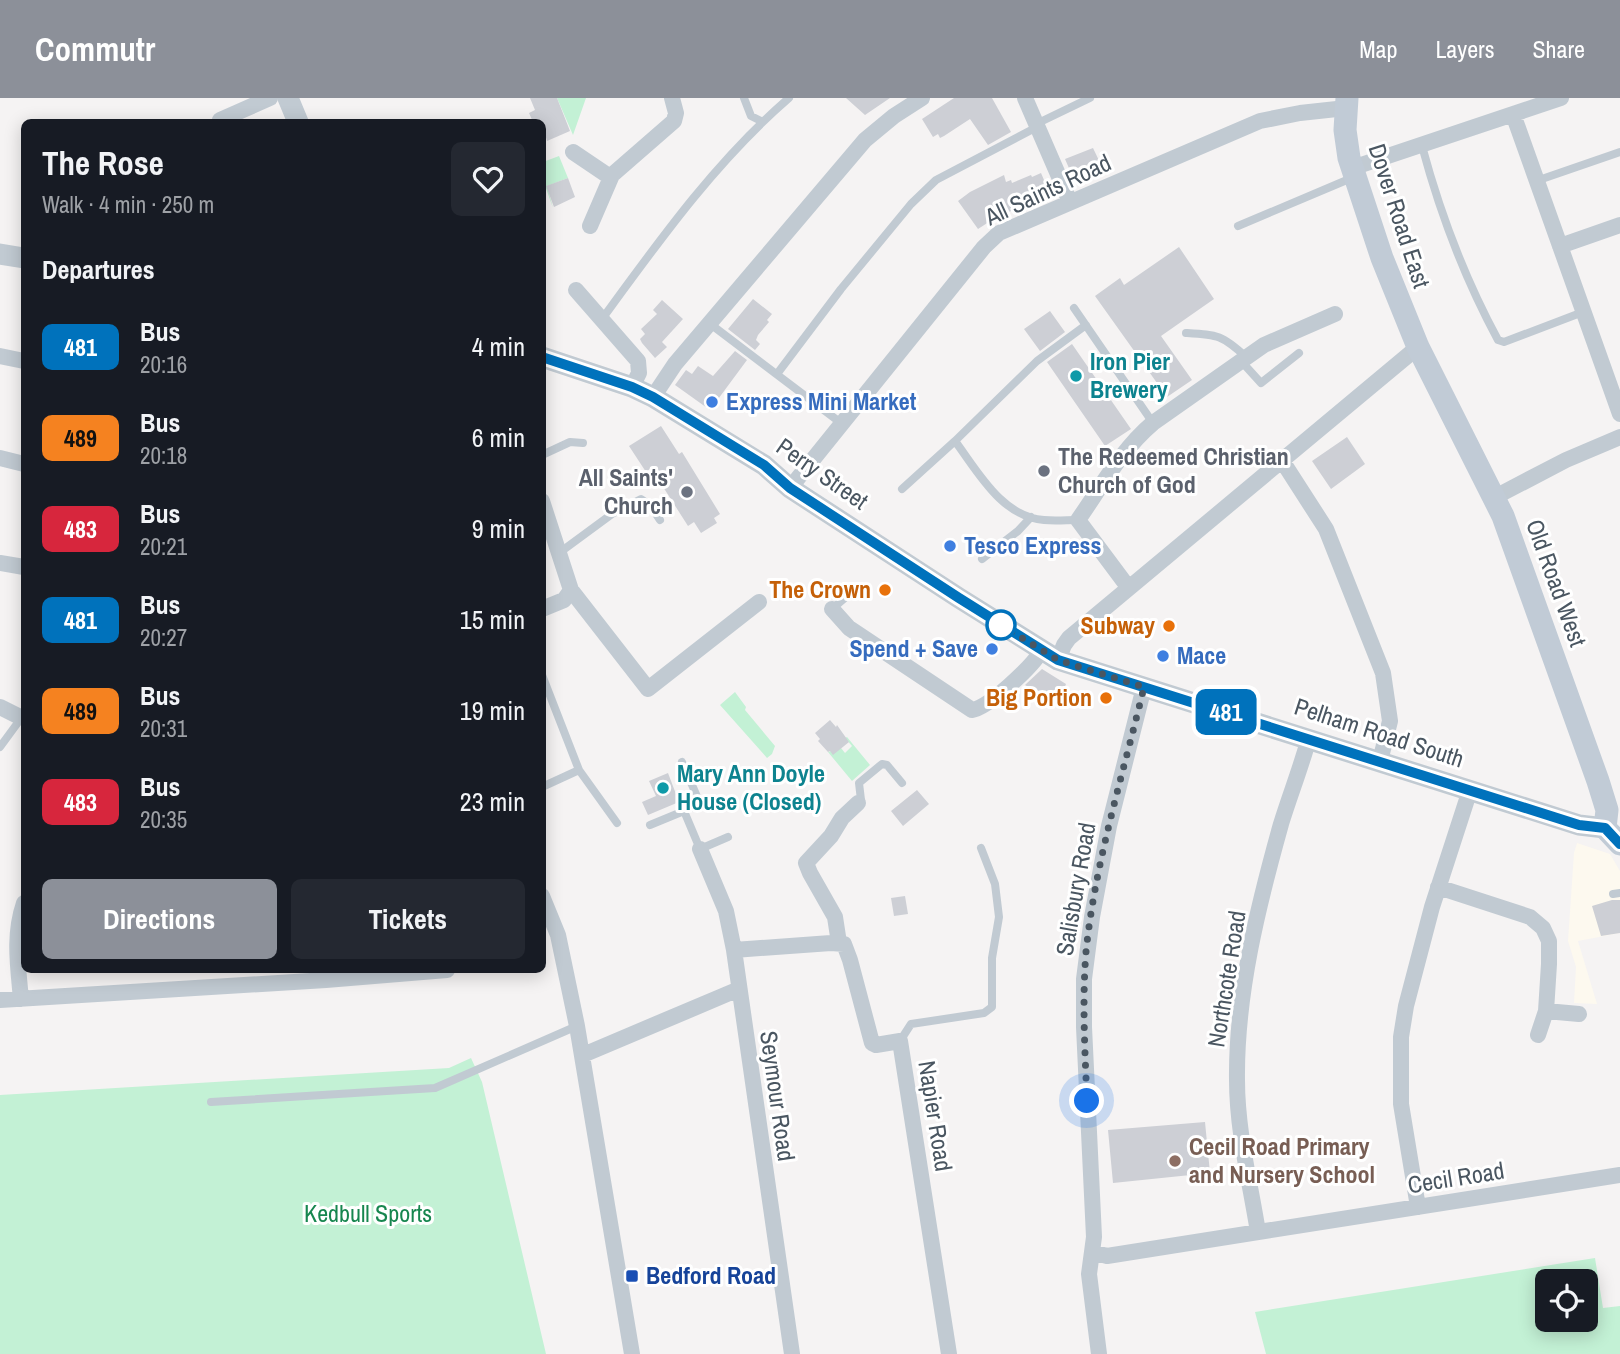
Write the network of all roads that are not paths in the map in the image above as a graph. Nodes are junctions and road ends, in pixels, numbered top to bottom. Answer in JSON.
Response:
{"nodes":[{"id":1,"x":270,"y":98,"type":"edge"},
{"id":2,"x":288,"y":98,"type":"edge"},
{"id":3,"x":672,"y":98,"type":"edge"},
{"id":4,"x":744,"y":98,"type":"edge"},
{"id":5,"x":789,"y":98,"type":"edge"},
{"id":6,"x":922,"y":98,"type":"edge"},
{"id":7,"x":1025,"y":98,"type":"edge"},
{"id":8,"x":1090,"y":98,"type":"edge"},
{"id":9,"x":1561,"y":98,"type":"edge"},
{"id":10,"x":1346,"y":103,"type":"edge"},
{"id":11,"x":1513,"y":114,"type":"junction"},
{"id":12,"x":222,"y":119,"type":"edge"},
{"id":13,"x":297,"y":119,"type":"edge"},
{"id":14,"x":761,"y":121,"type":"junction"},
{"id":15,"x":1036,"y":125,"type":"junction"},
{"id":16,"x":1422,"y":146,"type":"junction"},
{"id":17,"x":573,"y":152,"type":"dead end"},
{"id":18,"x":1620,"y":152,"type":"edge"},
{"id":19,"x":1353,"y":172,"type":"junction"},
{"id":20,"x":610,"y":177,"type":"junction"},
{"id":21,"x":1536,"y":181,"type":"junction"},
{"id":22,"x":1070,"y":202,"type":"junction"},
{"id":23,"x":1620,"y":225,"type":"edge"},
{"id":24,"x":590,"y":226,"type":"dead end"},
{"id":25,"x":1238,"y":226,"type":"dead end"},
{"id":26,"x":1559,"y":246,"type":"junction"},
{"id":27,"x":0,"y":254,"type":"edge"},
{"id":28,"x":21,"y":258,"type":"edge"},
{"id":29,"x":576,"y":290,"type":"dead end"},
{"id":30,"x":1074,"y":308,"type":"dead end"},
{"id":31,"x":1583,"y":312,"type":"junction"},
{"id":32,"x":1335,"y":314,"type":"dead end"},
{"id":33,"x":601,"y":321,"type":"junction"},
{"id":34,"x":709,"y":323,"type":"junction"},
{"id":35,"x":1086,"y":325,"type":"junction"},
{"id":36,"x":1186,"y":333,"type":"dead end"},
{"id":37,"x":1418,"y":347,"type":"junction"},
{"id":38,"x":1299,"y":353,"type":"dead end"},
{"id":39,"x":0,"y":356,"type":"edge"},
{"id":40,"x":546,"y":358,"type":"edge"},
{"id":41,"x":1244,"y":359,"type":"junction"},
{"id":42,"x":21,"y":360,"type":"edge"},
{"id":43,"x":777,"y":374,"type":"junction"},
{"id":44,"x":632,"y":387,"type":"junction"},
{"id":45,"x":653,"y":397,"type":"junction"},
{"id":46,"x":1620,"y":414,"type":"edge"},
{"id":47,"x":1153,"y":423,"type":"junction"},
{"id":48,"x":841,"y":424,"type":"junction"},
{"id":49,"x":1620,"y":437,"type":"edge"},
{"id":50,"x":955,"y":441,"type":"junction"},
{"id":51,"x":583,"y":443,"type":"dead end"},
{"id":52,"x":546,"y":453,"type":"edge"},
{"id":53,"x":0,"y":458,"type":"edge"},
{"id":54,"x":1281,"y":459,"type":"junction"},
{"id":55,"x":21,"y":463,"type":"edge"},
{"id":56,"x":790,"y":488,"type":"junction"},
{"id":57,"x":902,"y":489,"type":"dead end"},
{"id":58,"x":1495,"y":497,"type":"junction"},
{"id":59,"x":546,"y":512,"type":"edge"},
{"id":60,"x":1031,"y":517,"type":"junction"},
{"id":61,"x":660,"y":520,"type":"dead end"},
{"id":62,"x":1078,"y":520,"type":"junction"},
{"id":63,"x":559,"y":553,"type":"junction"},
{"id":64,"x":982,"y":559,"type":"dead end"},
{"id":65,"x":0,"y":563,"type":"edge"},
{"id":66,"x":21,"y":566,"type":"edge"},
{"id":67,"x":1128,"y":587,"type":"junction"},
{"id":68,"x":571,"y":590,"type":"junction"},
{"id":69,"x":846,"y":597,"type":"dead end"},
{"id":70,"x":759,"y":602,"type":"dead end"},
{"id":71,"x":546,"y":607,"type":"edge"},
{"id":72,"x":832,"y":610,"type":"joint"},
{"id":73,"x":1050,"y":655,"type":"junction"},
{"id":74,"x":546,"y":685,"type":"edge"},
{"id":75,"x":1144,"y":687,"type":"junction"},
{"id":76,"x":0,"y":707,"type":"edge"},
{"id":77,"x":21,"y":717,"type":"edge"},
{"id":78,"x":21,"y":718,"type":"edge"},
{"id":79,"x":1309,"y":738,"type":"junction"},
{"id":80,"x":0,"y":747,"type":"edge"},
{"id":81,"x":1380,"y":761,"type":"junction"},
{"id":82,"x":682,"y":762,"type":"dead end"},
{"id":83,"x":579,"y":770,"type":"junction"},
{"id":84,"x":902,"y":783,"type":"dead end"},
{"id":85,"x":546,"y":785,"type":"edge"},
{"id":86,"x":1470,"y":790,"type":"junction"},
{"id":87,"x":858,"y":803,"type":"joint"},
{"id":88,"x":684,"y":811,"type":"junction"},
{"id":89,"x":617,"y":822,"type":"dead end"},
{"id":90,"x":650,"y":825,"type":"dead end"},
{"id":91,"x":1613,"y":836,"type":"edge"},
{"id":92,"x":728,"y":837,"type":"dead end"},
{"id":93,"x":981,"y":848,"type":"dead end"},
{"id":94,"x":700,"y":849,"type":"junction"},
{"id":95,"x":1438,"y":887,"type":"junction"},
{"id":96,"x":546,"y":907,"type":"edge"},
{"id":97,"x":21,"y":913,"type":"edge"},
{"id":98,"x":559,"y":941,"type":"junction"},
{"id":99,"x":839,"y":943,"type":"junction"},
{"id":100,"x":546,"y":945,"type":"edge"},
{"id":101,"x":734,"y":950,"type":"junction"},
{"id":102,"x":374,"y":973,"type":"edge"},
{"id":103,"x":325,"y":975,"type":"edge"},
{"id":104,"x":739,"y":989,"type":"junction"},
{"id":105,"x":22,"y":999,"type":"junction"},
{"id":106,"x":0,"y":1000,"type":"edge"},
{"id":107,"x":1546,"y":1011,"type":"junction"},
{"id":108,"x":1578,"y":1014,"type":"dead end"},
{"id":109,"x":577,"y":1026,"type":"junction"},
{"id":110,"x":1538,"y":1035,"type":"dead end"},
{"id":111,"x":900,"y":1041,"type":"junction"},
{"id":112,"x":583,"y":1055,"type":"junction"},
{"id":113,"x":211,"y":1102,"type":"dead end"},
{"id":114,"x":1620,"y":1175,"type":"edge"},
{"id":115,"x":1418,"y":1207,"type":"junction"},
{"id":116,"x":1258,"y":1232,"type":"junction"},
{"id":117,"x":1092,"y":1252,"type":"junction"},
{"id":118,"x":632,"y":1354,"type":"edge"},
{"id":119,"x":792,"y":1354,"type":"edge"},
{"id":120,"x":949,"y":1354,"type":"edge"},
{"id":121,"x":1099,"y":1354,"type":"edge"}],
"edges":[{"from":1,"to":12,"type":"street"},
{"from":2,"to":13,"type":"street"},
{"from":3,"to":20,"type":"street"},
{"from":4,"to":14,"type":"lane"},
{"from":5,"to":14,"type":"lane"},
{"from":6,"to":34,"type":"street"},
{"from":7,"to":15,"type":"street"},
{"from":8,"to":15,"type":"lane"},
{"from":9,"to":11,"type":"street"},
{"from":10,"to":19,"type":"main road","name":"Dover Road East"},
{"from":10,"to":22,"type":"street","name":"All Saints Road"},
{"from":11,"to":16,"type":"street"},
{"from":11,"to":21,"type":"street"},
{"from":14,"to":33,"type":"lane"},
{"from":15,"to":22,"type":"street"},
{"from":15,"to":43,"type":"lane"},
{"from":16,"to":19,"type":"street"},
{"from":16,"to":31,"type":"lane"},
{"from":17,"to":20,"type":"street"},
{"from":18,"to":21,"type":"lane"},
{"from":19,"to":25,"type":"lane"},
{"from":19,"to":37,"type":"main road","name":"Dover Road East"},
{"from":20,"to":24,"type":"street"},
{"from":21,"to":26,"type":"street"},
{"from":22,"to":48,"type":"street","name":"All Saints Road"},
{"from":23,"to":26,"type":"street"},
{"from":26,"to":31,"type":"street"},
{"from":27,"to":28,"type":"street"},
{"from":29,"to":33,"type":"street"},
{"from":30,"to":35,"type":"lane"},
{"from":31,"to":46,"type":"street"},
{"from":32,"to":41,"type":"street"},
{"from":33,"to":44,"type":"street"},
{"from":34,"to":43,"type":"lane"},
{"from":34,"to":45,"type":"street"},
{"from":35,"to":47,"type":"lane"},
{"from":35,"to":50,"type":"lane"},
{"from":36,"to":41,"type":"lane"},
{"from":37,"to":54,"type":"street"},
{"from":37,"to":58,"type":"main road","name":"Old Road West"},
{"from":38,"to":41,"type":"lane"},
{"from":39,"to":42,"type":"street"},
{"from":40,"to":44,"type":"street","name":"Perry Street"},
{"from":41,"to":47,"type":"street"},
{"from":43,"to":48,"type":"lane"},
{"from":44,"to":45,"type":"street","name":"Perry Street"},
{"from":45,"to":56,"type":"street","name":"Perry Street"},
{"from":47,"to":62,"type":"street"},
{"from":48,"to":56,"type":"street","name":"All Saints Road"},
{"from":49,"to":58,"type":"street"},
{"from":50,"to":57,"type":"lane"},
{"from":50,"to":60,"type":"lane"},
{"from":51,"to":52,"type":"lane"},
{"from":53,"to":55,"type":"street"},
{"from":54,"to":67,"type":"street"},
{"from":54,"to":81,"type":"street"},
{"from":56,"to":73,"type":"street","name":"Perry Street"},
{"from":58,"to":91,"type":"main road","name":"Old Road West"},
{"from":59,"to":63,"type":"street"},
{"from":60,"to":62,"type":"lane"},
{"from":60,"to":64,"type":"lane"},
{"from":61,"to":63,"type":"lane"},
{"from":62,"to":67,"type":"street"},
{"from":63,"to":68,"type":"street"},
{"from":65,"to":66,"type":"street"},
{"from":67,"to":73,"type":"street"},
{"from":68,"to":70,"type":"street"},
{"from":68,"to":71,"type":"street"},
{"from":69,"to":72,"type":"lane"},
{"from":72,"to":73,"type":"street"},
{"from":73,"to":75,"type":"street","name":"Pelham Road South"},
{"from":74,"to":83,"type":"lane"},
{"from":75,"to":79,"type":"street","name":"Pelham Road South"},
{"from":75,"to":117,"type":"street","name":"Salisbury Road"},
{"from":76,"to":77,"type":"street"},
{"from":78,"to":80,"type":"lane"},
{"from":79,"to":81,"type":"street","name":"Pelham Road South"},
{"from":79,"to":116,"type":"street","name":"Northcote Road"},
{"from":81,"to":86,"type":"street","name":"Pelham Road South"},
{"from":82,"to":88,"type":"lane"},
{"from":83,"to":85,"type":"lane"},
{"from":83,"to":89,"type":"lane"},
{"from":84,"to":87,"type":"lane"},
{"from":86,"to":91,"type":"street","name":"Pelham Road South"},
{"from":86,"to":95,"type":"street"},
{"from":87,"to":99,"type":"street"},
{"from":88,"to":90,"type":"lane"},
{"from":88,"to":94,"type":"lane"},
{"from":92,"to":94,"type":"lane"},
{"from":93,"to":111,"type":"lane"},
{"from":94,"to":101,"type":"street","name":"Seymour Road"},
{"from":95,"to":107,"type":"street"},
{"from":95,"to":115,"type":"street"},
{"from":96,"to":98,"type":"street"},
{"from":97,"to":105,"type":"street"},
{"from":98,"to":100,"type":"street"},
{"from":98,"to":109,"type":"street"},
{"from":99,"to":101,"type":"street"},
{"from":99,"to":111,"type":"street","name":"Napier Road"},
{"from":101,"to":104,"type":"street","name":"Seymour Road"},
{"from":102,"to":103,"type":"street"},
{"from":103,"to":105,"type":"street"},
{"from":104,"to":112,"type":"street"},
{"from":104,"to":119,"type":"street","name":"Seymour Road"},
{"from":105,"to":106,"type":"street"},
{"from":107,"to":108,"type":"street"},
{"from":107,"to":110,"type":"street"},
{"from":109,"to":112,"type":"street"},
{"from":109,"to":113,"type":"lane"},
{"from":111,"to":120,"type":"street","name":"Napier Road"},
{"from":112,"to":118,"type":"street"},
{"from":114,"to":115,"type":"street","name":"Cecil Road"},
{"from":115,"to":116,"type":"street","name":"Cecil Road"},
{"from":116,"to":117,"type":"street","name":"Cecil Road"},
{"from":117,"to":121,"type":"street","name":"Salisbury Road"}]}
